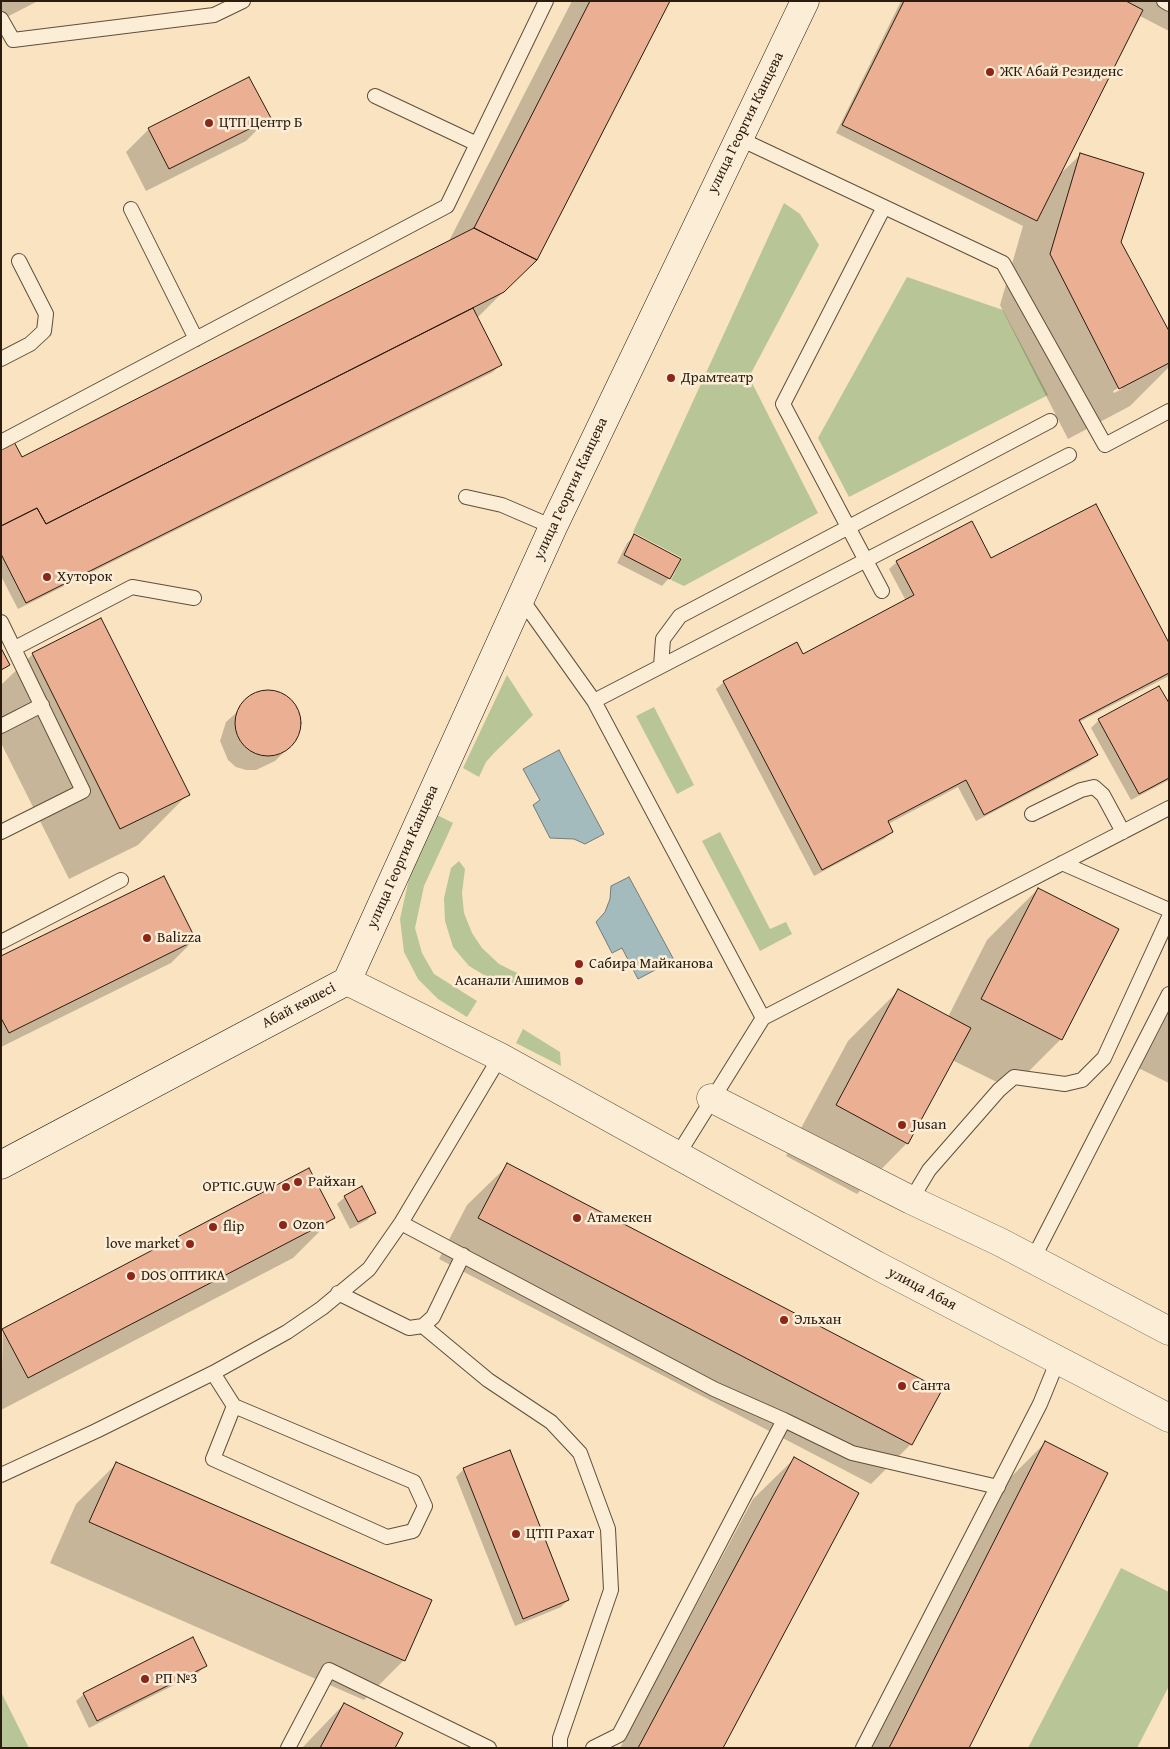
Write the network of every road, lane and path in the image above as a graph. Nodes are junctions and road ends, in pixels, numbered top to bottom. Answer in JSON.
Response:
{"nodes":[{"id":1,"x":243,"y":1,"type":"edge"},
{"id":2,"x":546,"y":1,"type":"edge"},
{"id":3,"x":805,"y":1,"type":"edge"},
{"id":4,"x":1164,"y":1,"type":"edge"},
{"id":5,"x":1169,"y":4,"type":"edge"},
{"id":6,"x":1,"y":19,"type":"edge"},
{"id":7,"x":374,"y":96,"type":"dead end"},
{"id":8,"x":738,"y":138,"type":"junction"},
{"id":9,"x":477,"y":144,"type":"junction"},
{"id":10,"x":884,"y":207,"type":"junction"},
{"id":11,"x":131,"y":209,"type":"dead end"},
{"id":12,"x":20,"y":261,"type":"dead end"},
{"id":13,"x":196,"y":339,"type":"junction"},
{"id":14,"x":1,"y":359,"type":"edge"},
{"id":15,"x":1169,"y":411,"type":"edge"},
{"id":16,"x":1050,"y":421,"type":"dead end"},
{"id":17,"x":1,"y":442,"type":"edge"},
{"id":18,"x":1069,"y":454,"type":"dead end"},
{"id":19,"x":466,"y":497,"type":"dead end"},
{"id":20,"x":553,"y":527,"type":"junction"},
{"id":21,"x":848,"y":528,"type":"junction"},
{"id":22,"x":865,"y":560,"type":"junction"},
{"id":23,"x":882,"y":591,"type":"dead end"},
{"id":24,"x":520,"y":597,"type":"junction"},
{"id":25,"x":194,"y":598,"type":"dead end"},
{"id":26,"x":1,"y":622,"type":"edge"},
{"id":27,"x":14,"y":648,"type":"junction"},
{"id":28,"x":661,"y":666,"type":"junction"},
{"id":29,"x":594,"y":701,"type":"junction"},
{"id":30,"x":42,"y":705,"type":"junction"},
{"id":31,"x":1,"y":726,"type":"edge"},
{"id":32,"x":1169,"y":808,"type":"edge"},
{"id":33,"x":1032,"y":814,"type":"dead end"},
{"id":34,"x":1,"y":832,"type":"edge"},
{"id":35,"x":1123,"y":832,"type":"junction"},
{"id":36,"x":1062,"y":863,"type":"junction"},
{"id":37,"x":120,"y":880,"type":"dead end"},
{"id":38,"x":1169,"y":910,"type":"edge"},
{"id":39,"x":1169,"y":917,"type":"edge"},
{"id":40,"x":1,"y":942,"type":"edge"},
{"id":41,"x":347,"y":981,"type":"junction"},
{"id":42,"x":1169,"y":994,"type":"edge"},
{"id":43,"x":763,"y":1018,"type":"junction"},
{"id":44,"x":500,"y":1057,"type":"junction"},
{"id":45,"x":711,"y":1098,"type":"junction"},
{"id":46,"x":676,"y":1156,"type":"junction"},
{"id":47,"x":1,"y":1165,"type":"edge"},
{"id":48,"x":911,"y":1200,"type":"junction"},
{"id":49,"x":401,"y":1223,"type":"junction"},
{"id":50,"x":463,"y":1255,"type":"junction"},
{"id":51,"x":1033,"y":1259,"type":"junction"},
{"id":52,"x":338,"y":1293,"type":"junction"},
{"id":53,"x":423,"y":1326,"type":"junction"},
{"id":54,"x":1169,"y":1331,"type":"edge"},
{"id":55,"x":1058,"y":1360,"type":"junction"},
{"id":56,"x":213,"y":1373,"type":"junction"},
{"id":57,"x":234,"y":1406,"type":"junction"},
{"id":58,"x":1169,"y":1418,"type":"edge"},
{"id":59,"x":784,"y":1420,"type":"junction"},
{"id":60,"x":1,"y":1475,"type":"edge"},
{"id":61,"x":998,"y":1487,"type":"junction"},
{"id":62,"x":288,"y":1748,"type":"edge"},
{"id":63,"x":489,"y":1748,"type":"edge"},
{"id":64,"x":560,"y":1748,"type":"edge"},
{"id":65,"x":593,"y":1748,"type":"edge"},
{"id":66,"x":864,"y":1748,"type":"edge"}],
"edges":[{"from":1,"to":6,"type":"lane"},
{"from":2,"to":9,"type":"lane"},
{"from":3,"to":8,"type":"street","name":"улица Георгия Канцева"},
{"from":4,"to":5,"type":"lane"},
{"from":7,"to":9,"type":"lane"},
{"from":8,"to":10,"type":"lane"},
{"from":8,"to":20,"type":"street","name":"улица Георгия Канцева"},
{"from":9,"to":13,"type":"lane"},
{"from":10,"to":15,"type":"lane"},
{"from":10,"to":21,"type":"lane"},
{"from":11,"to":13,"type":"lane"},
{"from":12,"to":14,"type":"lane"},
{"from":13,"to":17,"type":"lane"},
{"from":16,"to":21,"type":"lane"},
{"from":18,"to":22,"type":"lane"},
{"from":19,"to":20,"type":"lane"},
{"from":20,"to":24,"type":"street","name":"улица Георгия Канцева"},
{"from":21,"to":22,"type":"lane"},
{"from":21,"to":28,"type":"lane"},
{"from":22,"to":23,"type":"lane"},
{"from":22,"to":28,"type":"lane"},
{"from":24,"to":29,"type":"lane"},
{"from":24,"to":41,"type":"street","name":"улица Георгия Канцева"},
{"from":25,"to":27,"type":"lane"},
{"from":26,"to":27,"type":"lane"},
{"from":27,"to":30,"type":"lane"},
{"from":28,"to":29,"type":"lane"},
{"from":29,"to":43,"type":"lane"},
{"from":30,"to":31,"type":"lane"},
{"from":30,"to":34,"type":"lane"},
{"from":32,"to":35,"type":"lane"},
{"from":33,"to":35,"type":"lane"},
{"from":35,"to":36,"type":"lane"},
{"from":36,"to":38,"type":"lane"},
{"from":36,"to":43,"type":"lane"},
{"from":37,"to":40,"type":"lane"},
{"from":39,"to":48,"type":"lane"},
{"from":41,"to":44,"type":"street","name":"Абай көшесі"},
{"from":41,"to":47,"type":"street","name":"Абай көшесі"},
{"from":42,"to":51,"type":"lane"},
{"from":43,"to":45,"type":"lane"},
{"from":44,"to":46,"type":"street","name":"Абай көшесі"},
{"from":44,"to":49,"type":"lane"},
{"from":45,"to":46,"type":"lane"},
{"from":45,"to":48,"type":"street"},
{"from":46,"to":55,"type":"street","name":"улица Абая"},
{"from":48,"to":51,"type":"street"},
{"from":49,"to":50,"type":"lane"},
{"from":49,"to":52,"type":"lane"},
{"from":50,"to":53,"type":"lane"},
{"from":50,"to":59,"type":"lane"},
{"from":51,"to":54,"type":"street"},
{"from":52,"to":53,"type":"lane"},
{"from":52,"to":56,"type":"lane"},
{"from":53,"to":64,"type":"lane"},
{"from":55,"to":58,"type":"street","name":"улица Абая"},
{"from":55,"to":61,"type":"lane"},
{"from":56,"to":57,"type":"lane"},
{"from":56,"to":60,"type":"lane"},
{"from":57,"to":57,"type":"lane"},
{"from":59,"to":61,"type":"lane"},
{"from":59,"to":65,"type":"lane"},
{"from":61,"to":66,"type":"lane"},
{"from":62,"to":63,"type":"lane"}]}
